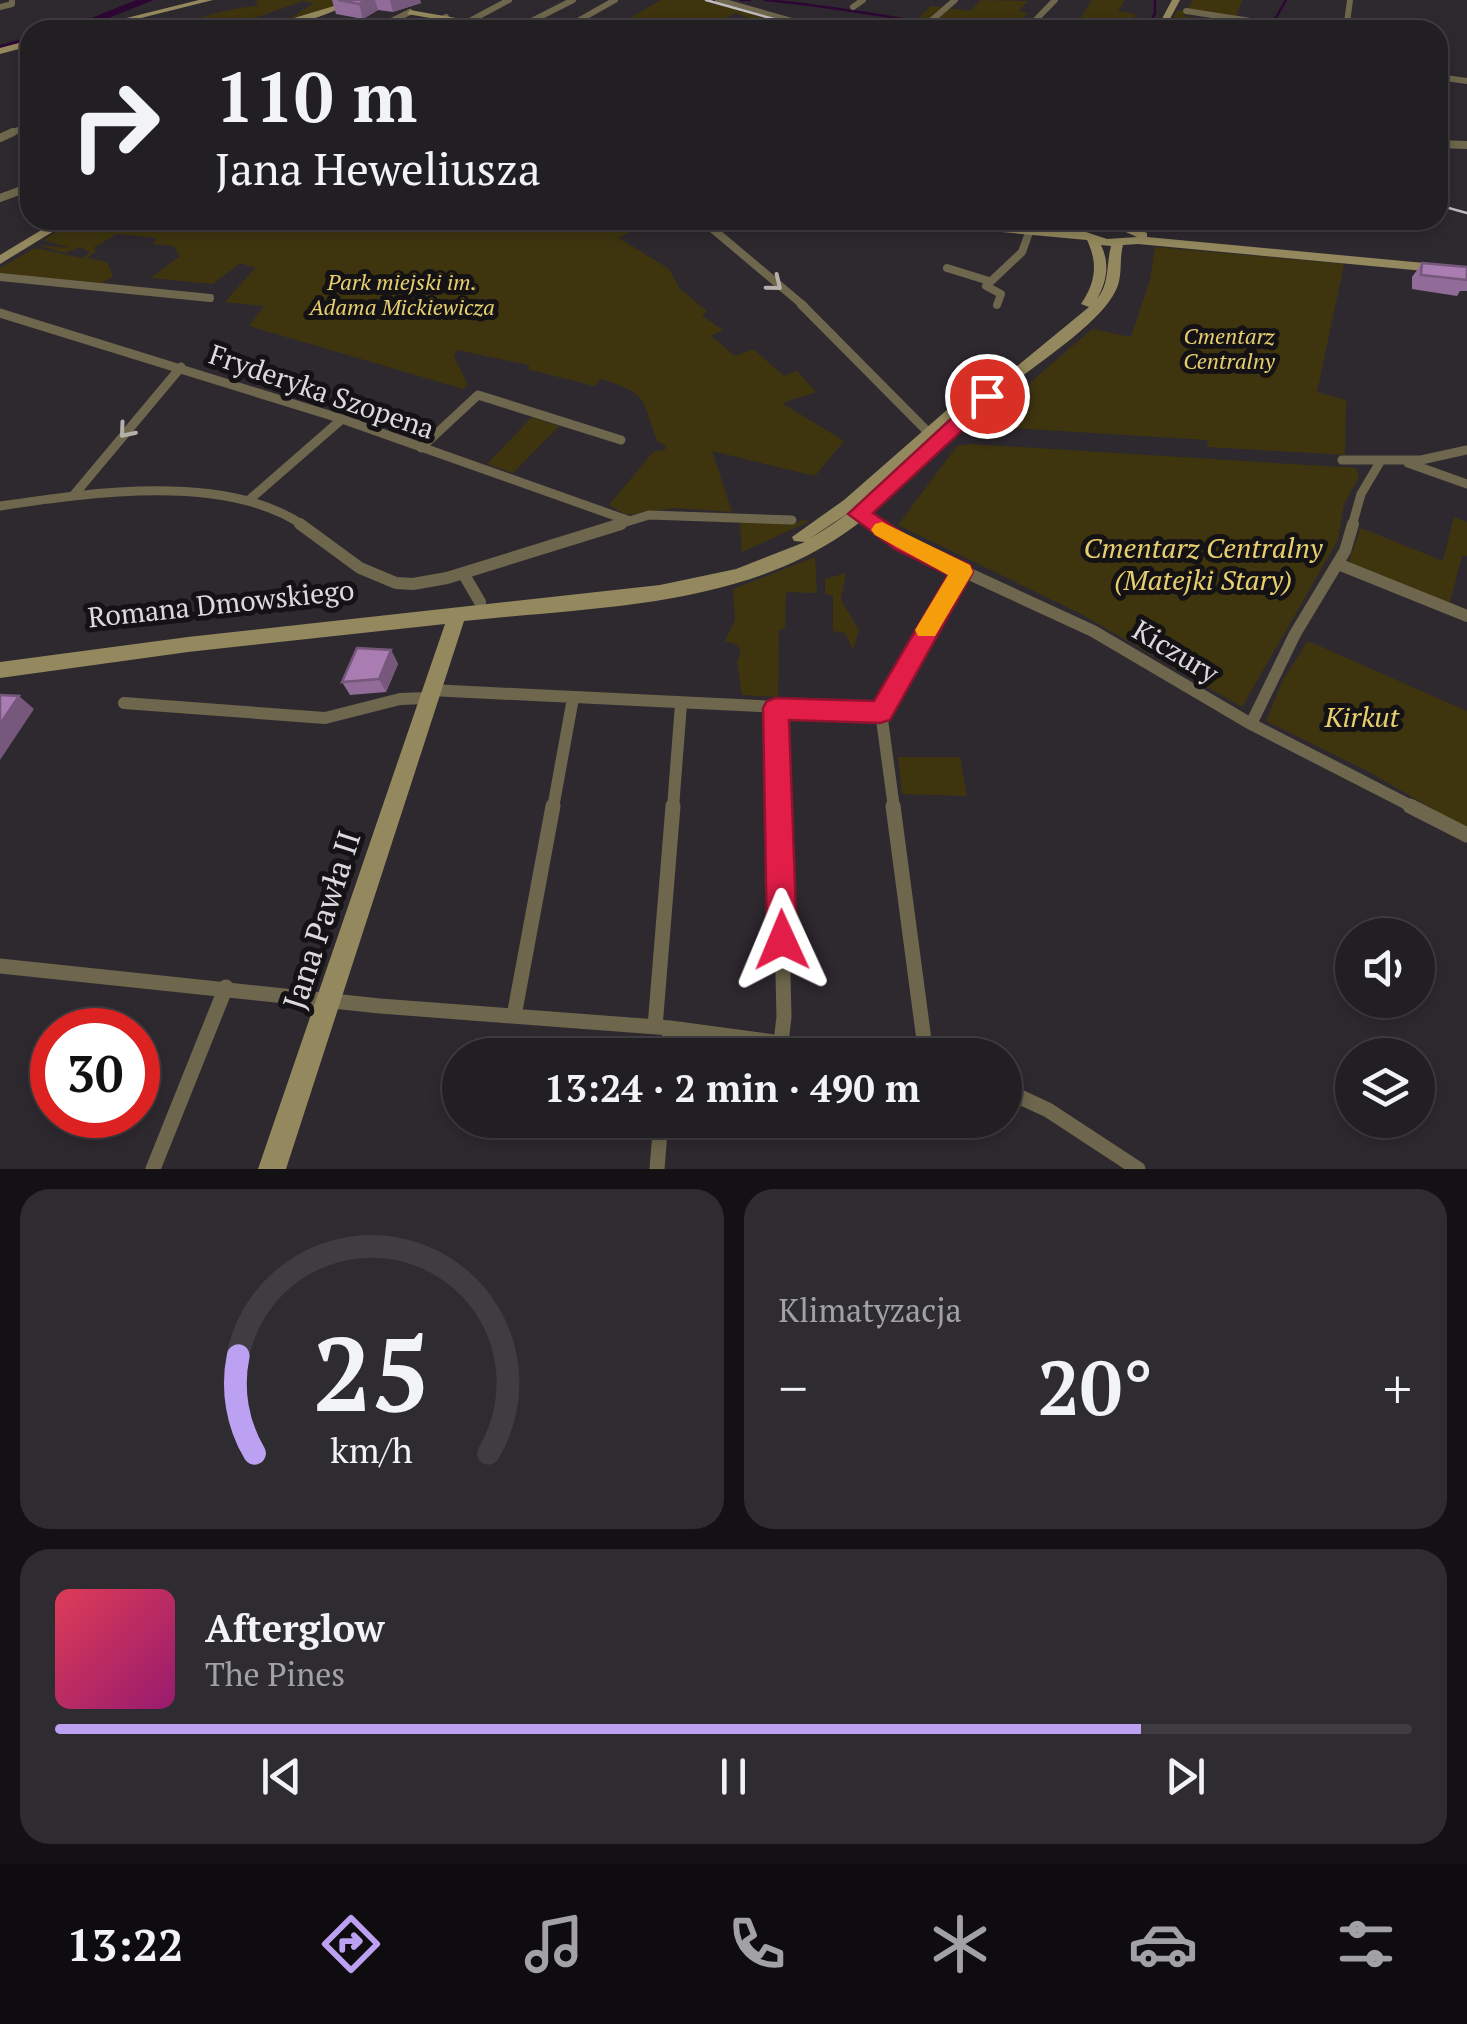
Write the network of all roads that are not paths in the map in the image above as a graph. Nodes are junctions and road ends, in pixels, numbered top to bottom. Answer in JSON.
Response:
{"nodes":[{"id":1,"x":12,"y":0,"type":"edge"},
{"id":2,"x":209,"y":0,"type":"edge"},
{"id":3,"x":349,"y":0,"type":"edge"},
{"id":4,"x":510,"y":0,"type":"edge"},
{"id":5,"x":573,"y":0,"type":"edge"},
{"id":6,"x":616,"y":0,"type":"edge"},
{"id":7,"x":718,"y":0,"type":"edge"},
{"id":8,"x":863,"y":0,"type":"edge"},
{"id":9,"x":955,"y":0,"type":"edge"},
{"id":10,"x":1055,"y":0,"type":"edge"},
{"id":11,"x":422,"y":2,"type":"edge"},
{"id":12,"x":0,"y":7,"type":"edge"},
{"id":13,"x":853,"y":8,"type":"dead end"},
{"id":14,"x":1186,"y":11,"type":"dead end"},
{"id":15,"x":410,"y":12,"type":"junction"},
{"id":16,"x":446,"y":17,"type":"junction"},
{"id":17,"x":124,"y":20,"type":"edge"},
{"id":18,"x":294,"y":20,"type":"edge"},
{"id":19,"x":394,"y":20,"type":"edge"},
{"id":20,"x":440,"y":20,"type":"edge"},
{"id":21,"x":472,"y":20,"type":"joint"},
{"id":22,"x":534,"y":20,"type":"edge"},
{"id":23,"x":580,"y":20,"type":"edge"},
{"id":24,"x":788,"y":20,"type":"edge"},
{"id":25,"x":932,"y":20,"type":"dead end"},
{"id":26,"x":1036,"y":20,"type":"edge"},
{"id":27,"x":1241,"y":20,"type":"edge"},
{"id":28,"x":50,"y":230,"type":"edge"},
{"id":29,"x":714,"y":230,"type":"edge"},
{"id":30,"x":1031,"y":230,"type":"edge"},
{"id":31,"x":1086,"y":230,"type":"edge"},
{"id":32,"x":1096,"y":230,"type":"edge"},
{"id":33,"x":1116,"y":230,"type":"edge"},
{"id":34,"x":1123,"y":237,"type":"junction"},
{"id":35,"x":0,"y":260,"type":"edge"},
{"id":36,"x":947,"y":268,"type":"dead end"},
{"id":37,"x":1467,"y":270,"type":"edge"},
{"id":38,"x":0,"y":278,"type":"edge"},
{"id":39,"x":989,"y":281,"type":"junction"},
{"id":40,"x":210,"y":298,"type":"dead end"},
{"id":41,"x":996,"y":305,"type":"dead end"},
{"id":42,"x":0,"y":314,"type":"edge"},
{"id":43,"x":181,"y":367,"type":"junction"},
{"id":44,"x":342,"y":420,"type":"junction"},
{"id":45,"x":928,"y":432,"type":"junction"},
{"id":46,"x":621,"y":440,"type":"dead end"},
{"id":47,"x":421,"y":448,"type":"junction"},
{"id":48,"x":1466,"y":451,"type":"edge"},
{"id":49,"x":1342,"y":460,"type":"dead end"},
{"id":50,"x":1380,"y":462,"type":"junction"},
{"id":51,"x":1404,"y":462,"type":"junction"},
{"id":52,"x":1467,"y":484,"type":"edge"},
{"id":53,"x":864,"y":492,"type":"junction"},
{"id":54,"x":72,"y":496,"type":"junction"},
{"id":55,"x":248,"y":501,"type":"junction"},
{"id":56,"x":0,"y":506,"type":"edge"},
{"id":57,"x":859,"y":514,"type":"junction"},
{"id":58,"x":627,"y":520,"type":"junction"},
{"id":59,"x":792,"y":520,"type":"dead end"},
{"id":60,"x":1338,"y":564,"type":"junction"},
{"id":61,"x":962,"y":572,"type":"junction"},
{"id":62,"x":463,"y":573,"type":"junction"},
{"id":63,"x":480,"y":602,"type":"junction"},
{"id":64,"x":449,"y":613,"type":"junction"},
{"id":65,"x":1467,"y":616,"type":"edge"},
{"id":66,"x":0,"y":658,"type":"edge"},
{"id":67,"x":0,"y":670,"type":"edge"},
{"id":68,"x":429,"y":694,"type":"junction"},
{"id":69,"x":573,"y":698,"type":"junction"},
{"id":70,"x":124,"y":703,"type":"dead end"},
{"id":71,"x":681,"y":704,"type":"junction"},
{"id":72,"x":776,"y":708,"type":"junction"},
{"id":73,"x":880,"y":712,"type":"junction"},
{"id":74,"x":1251,"y":724,"type":"junction"},
{"id":75,"x":1467,"y":835,"type":"edge"},
{"id":76,"x":0,"y":966,"type":"edge"},
{"id":77,"x":226,"y":987,"type":"junction"},
{"id":78,"x":330,"y":998,"type":"junction"},
{"id":79,"x":514,"y":1016,"type":"junction"},
{"id":80,"x":662,"y":1027,"type":"junction"},
{"id":81,"x":664,"y":1038,"type":"edge"},
{"id":82,"x":749,"y":1038,"type":"edge"},
{"id":83,"x":781,"y":1038,"type":"edge"},
{"id":84,"x":924,"y":1038,"type":"edge"},
{"id":85,"x":1022,"y":1098,"type":"edge"},
{"id":86,"x":659,"y":1138,"type":"edge"},
{"id":87,"x":153,"y":1169,"type":"edge"},
{"id":88,"x":272,"y":1169,"type":"edge"},
{"id":89,"x":656,"y":1169,"type":"edge"},
{"id":90,"x":1138,"y":1169,"type":"edge"}],
"edges":[{"from":1,"to":12,"type":"street"},
{"from":2,"to":17,"type":"main road"},
{"from":3,"to":18,"type":"main road"},
{"from":4,"to":21,"type":"street"},
{"from":5,"to":22,"type":"street"},
{"from":6,"to":23,"type":"street"},
{"from":7,"to":24,"type":"street"},
{"from":8,"to":13,"type":"street"},
{"from":9,"to":25,"type":"street"},
{"from":10,"to":26,"type":"street"},
{"from":11,"to":15,"type":"main road"},
{"from":14,"to":27,"type":"street"},
{"from":15,"to":16,"type":"main road"},
{"from":15,"to":19,"type":"street"},
{"from":16,"to":20,"type":"street"},
{"from":16,"to":21,"type":"main road"},
{"from":28,"to":35,"type":"main road"},
{"from":29,"to":45,"type":"street","one_way":true},
{"from":30,"to":39,"type":"street"},
{"from":31,"to":45,"type":"main road","name":"Romana Dmowskiego"},
{"from":32,"to":34,"type":"main road"},
{"from":33,"to":34,"type":"main road"},
{"from":34,"to":37,"type":"main road"},
{"from":34,"to":57,"type":"main road","name":"Romana Dmowskiego"},
{"from":36,"to":39,"type":"street"},
{"from":38,"to":40,"type":"street"},
{"from":39,"to":41,"type":"street"},
{"from":42,"to":43,"type":"street","name":"Fryderyka Szopena"},
{"from":43,"to":44,"type":"street","name":"Fryderyka Szopena"},
{"from":43,"to":54,"type":"street","one_way":true},
{"from":44,"to":47,"type":"street","name":"Fryderyka Szopena"},
{"from":44,"to":55,"type":"street"},
{"from":45,"to":53,"type":"main road","name":"Romana Dmowskiego"},
{"from":46,"to":47,"type":"street"},
{"from":47,"to":58,"type":"street","name":"Fryderyka Szopena"},
{"from":48,"to":51,"type":"street"},
{"from":49,"to":50,"type":"street"},
{"from":50,"to":51,"type":"street"},
{"from":50,"to":60,"type":"street"},
{"from":51,"to":52,"type":"street"},
{"from":53,"to":57,"type":"street"},
{"from":53,"to":63,"type":"main road","name":"Romana Dmowskiego"},
{"from":54,"to":55,"type":"street"},
{"from":54,"to":56,"type":"street"},
{"from":55,"to":62,"type":"street"},
{"from":57,"to":61,"type":"street","name":"Kiczury"},
{"from":57,"to":64,"type":"main road","name":"Romana Dmowskiego"},
{"from":58,"to":59,"type":"street"},
{"from":58,"to":62,"type":"street"},
{"from":60,"to":65,"type":"street"},
{"from":60,"to":74,"type":"street"},
{"from":61,"to":73,"type":"street"},
{"from":61,"to":74,"type":"street","name":"Kiczury"},
{"from":62,"to":63,"type":"street"},
{"from":63,"to":64,"type":"main road","name":"Romana Dmowskiego"},
{"from":64,"to":66,"type":"main road","name":"Romana Dmowskiego"},
{"from":64,"to":67,"type":"main road","name":"Romana Dmowskiego"},
{"from":64,"to":68,"type":"main road","name":"Jana Pawła II"},
{"from":68,"to":69,"type":"street"},
{"from":68,"to":70,"type":"street"},
{"from":68,"to":78,"type":"main road","name":"Jana Pawła II"},
{"from":69,"to":71,"type":"street"},
{"from":69,"to":79,"type":"street"},
{"from":71,"to":72,"type":"street"},
{"from":71,"to":80,"type":"street"},
{"from":72,"to":73,"type":"street"},
{"from":72,"to":83,"type":"street"},
{"from":73,"to":84,"type":"street"},
{"from":74,"to":75,"type":"street","name":"Kiczury"},
{"from":76,"to":77,"type":"street"},
{"from":77,"to":78,"type":"street"},
{"from":77,"to":87,"type":"street"},
{"from":78,"to":79,"type":"street"},
{"from":78,"to":88,"type":"main road","name":"Jana Pawła II"},
{"from":79,"to":80,"type":"street"},
{"from":80,"to":81,"type":"street"},
{"from":80,"to":82,"type":"street"},
{"from":85,"to":90,"type":"street"},
{"from":86,"to":89,"type":"street"}]}
